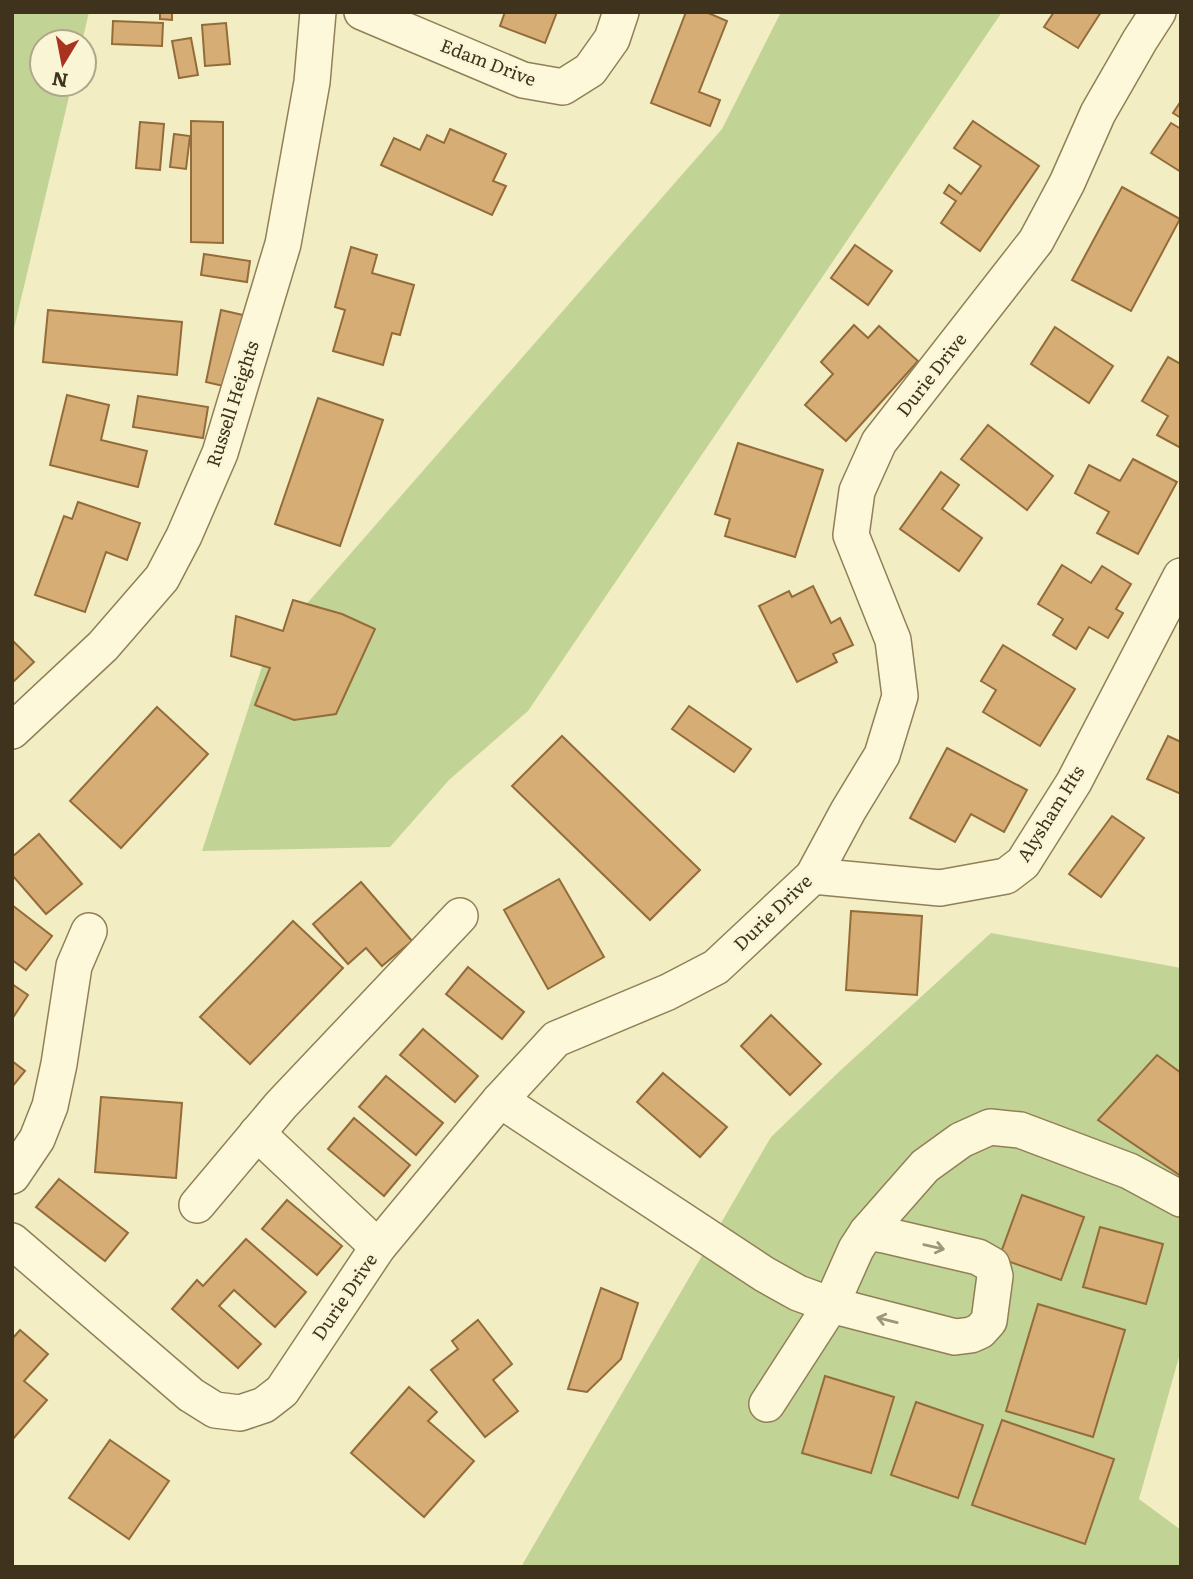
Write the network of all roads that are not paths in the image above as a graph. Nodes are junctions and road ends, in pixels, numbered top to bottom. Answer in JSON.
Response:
{"nodes":[{"id":1,"x":318,"y":12,"type":"edge"},
{"id":2,"x":362,"y":12,"type":"edge"},
{"id":3,"x":621,"y":12,"type":"edge"},
{"id":4,"x":1158,"y":12,"type":"edge"},
{"id":5,"x":1181,"y":576,"type":"edge"},
{"id":6,"x":12,"y":731,"type":"edge"},
{"id":7,"x":813,"y":876,"type":"junction"},
{"id":8,"x":460,"y":916,"type":"dead end"},
{"id":9,"x":89,"y":931,"type":"dead end"},
{"id":10,"x":500,"y":1100,"type":"junction"},
{"id":11,"x":257,"y":1133,"type":"junction"},
{"id":12,"x":12,"y":1176,"type":"edge"},
{"id":13,"x":1181,"y":1199,"type":"edge"},
{"id":14,"x":197,"y":1205,"type":"dead end"},
{"id":15,"x":867,"y":1232,"type":"junction"},
{"id":16,"x":12,"y":1241,"type":"edge"},
{"id":17,"x":378,"y":1247,"type":"junction"},
{"id":18,"x":831,"y":1306,"type":"junction"},
{"id":19,"x":767,"y":1404,"type":"dead end"}],
"edges":[{"from":1,"to":6,"type":"street","name":"Russell Heights"},
{"from":2,"to":3,"type":"street","name":"Edam Drive"},
{"from":4,"to":7,"type":"street","name":"Durie Drive"},
{"from":5,"to":7,"type":"street","name":"Alysham Hts"},
{"from":7,"to":10,"type":"street","name":"Durie Drive"},
{"from":8,"to":11,"type":"street"},
{"from":9,"to":12,"type":"street"},
{"from":10,"to":17,"type":"street","name":"Durie Drive"},
{"from":10,"to":18,"type":"street"},
{"from":11,"to":14,"type":"street"},
{"from":11,"to":17,"type":"street"},
{"from":13,"to":15,"type":"street"},
{"from":15,"to":18,"type":"street"},
{"from":15,"to":18,"type":"street","one_way":true},
{"from":16,"to":17,"type":"street","name":"Durie Drive"},
{"from":18,"to":19,"type":"street"}]}
